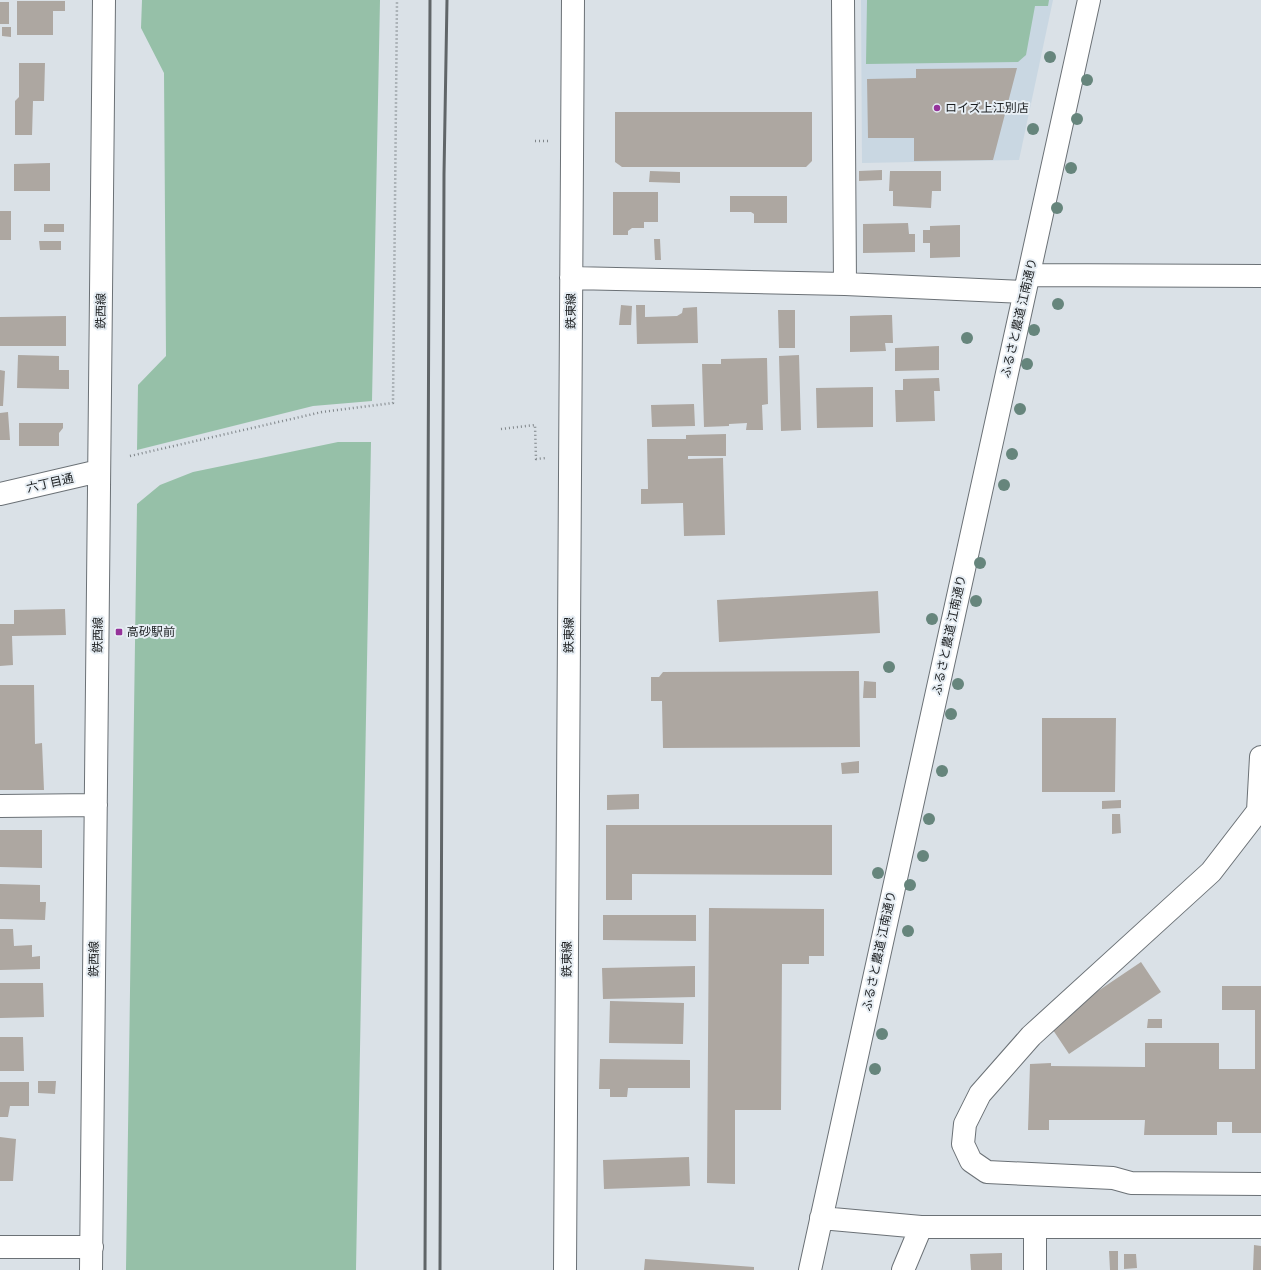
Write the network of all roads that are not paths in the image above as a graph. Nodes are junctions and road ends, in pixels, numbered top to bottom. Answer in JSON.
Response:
{"nodes":[{"id":1,"x":104,"y":0,"type":"edge"},
{"id":2,"x":573,"y":0,"type":"edge"},
{"id":3,"x":842,"y":0,"type":"edge"},
{"id":4,"x":1089,"y":0,"type":"edge"},
{"id":5,"x":1261,"y":276,"type":"edge"},
{"id":6,"x":571,"y":278,"type":"junction"},
{"id":7,"x":845,"y":284,"type":"junction"},
{"id":8,"x":1026,"y":284,"type":"junction"},
{"id":9,"x":99,"y":471,"type":"junction"},
{"id":10,"x":0,"y":494,"type":"edge"},
{"id":11,"x":1261,"y":756,"type":"edge"},
{"id":12,"x":96,"y":805,"type":"junction"},
{"id":13,"x":0,"y":806,"type":"edge"},
{"id":14,"x":1261,"y":1184,"type":"edge"},
{"id":15,"x":821,"y":1218,"type":"junction"},
{"id":16,"x":921,"y":1227,"type":"junction"},
{"id":17,"x":1035,"y":1227,"type":"junction"},
{"id":18,"x":1261,"y":1227,"type":"edge"},
{"id":19,"x":0,"y":1246,"type":"edge"},
{"id":20,"x":92,"y":1246,"type":"junction"},
{"id":21,"x":91,"y":1270,"type":"edge"},
{"id":22,"x":565,"y":1270,"type":"edge"},
{"id":23,"x":810,"y":1270,"type":"edge"},
{"id":24,"x":902,"y":1270,"type":"edge"},
{"id":25,"x":1035,"y":1270,"type":"edge"}],
"edges":[{"from":1,"to":9,"type":"street","name":"鉄西線"},
{"from":2,"to":6,"type":"street","name":"鉄東線"},
{"from":3,"to":7,"type":"street"},
{"from":4,"to":8,"type":"street","name":"ふるさと農道 江南通り"},
{"from":5,"to":8,"type":"street"},
{"from":6,"to":7,"type":"street"},
{"from":6,"to":22,"type":"street","name":"鉄東線"},
{"from":7,"to":8,"type":"street"},
{"from":8,"to":15,"type":"street","name":"ふるさと農道 江南通り"},
{"from":9,"to":10,"type":"street","name":"六丁目通"},
{"from":9,"to":12,"type":"street","name":"鉄西線"},
{"from":11,"to":14,"type":"street"},
{"from":12,"to":13,"type":"street"},
{"from":12,"to":20,"type":"street","name":"鉄西線"},
{"from":15,"to":16,"type":"street"},
{"from":15,"to":23,"type":"street","name":"ふるさと農道 江南通り"},
{"from":16,"to":17,"type":"street"},
{"from":16,"to":24,"type":"street"},
{"from":17,"to":18,"type":"street"},
{"from":17,"to":25,"type":"street"},
{"from":19,"to":20,"type":"street"},
{"from":20,"to":21,"type":"street","name":"鉄西線"}]}
